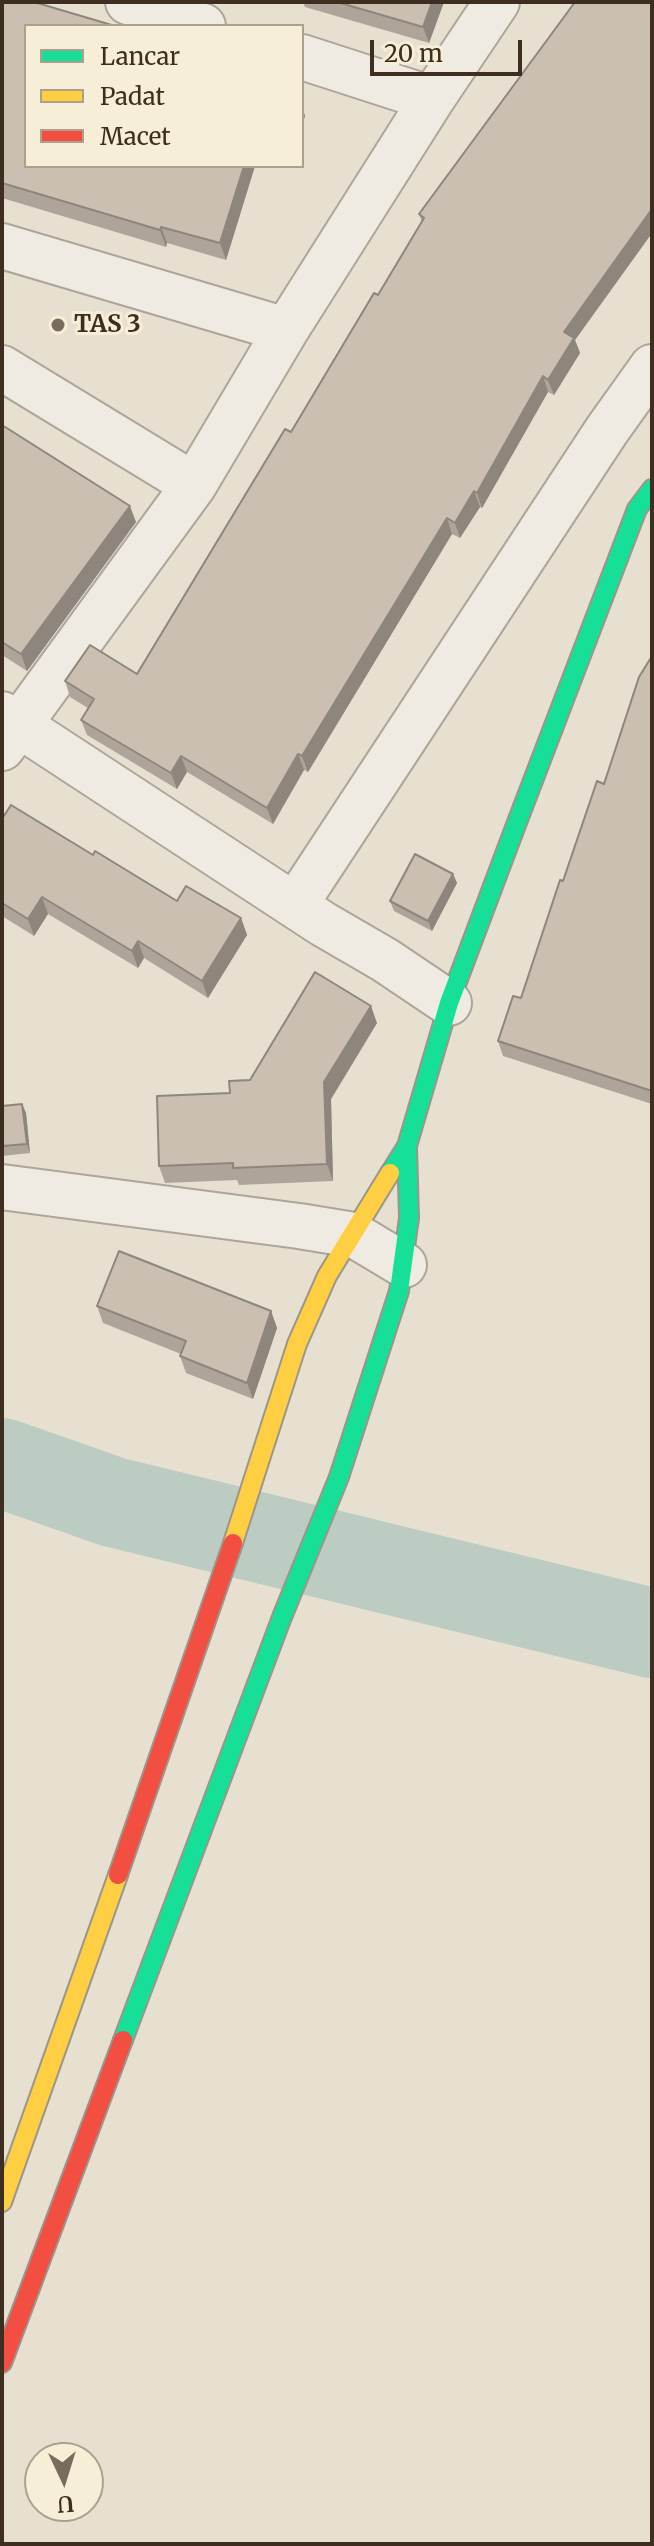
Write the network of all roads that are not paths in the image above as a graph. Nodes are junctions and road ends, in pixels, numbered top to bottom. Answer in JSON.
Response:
{"nodes":[{"id":1,"x":128,"y":2,"type":"edge"},
{"id":2,"x":497,"y":2,"type":"edge"},
{"id":3,"x":197,"y":24,"type":"edge"},
{"id":4,"x":304,"y":58,"type":"edge"},
{"id":5,"x":432,"y":99,"type":"junction"},
{"id":6,"x":2,"y":246,"type":"edge"},
{"id":7,"x":286,"y":330,"type":"junction"},
{"id":8,"x":652,"y":367,"type":"edge"},
{"id":9,"x":2,"y":368,"type":"edge"},
{"id":10,"x":194,"y":485,"type":"junction"},
{"id":11,"x":647,"y":506,"type":"edge"},
{"id":12,"x":8,"y":729,"type":"edge"},
{"id":13,"x":309,"y":915,"type":"junction"},
{"id":14,"x":449,"y":1003,"type":"junction"},
{"id":15,"x":407,"y":1146,"type":"junction"},
{"id":16,"x":2,"y":1187,"type":"edge"},
{"id":17,"x":354,"y":1235,"type":"junction"},
{"id":18,"x":404,"y":1265,"type":"junction"},
{"id":19,"x":4,"y":2192,"type":"edge"},
{"id":20,"x":2,"y":2363,"type":"edge"}],
"edges":[{"from":1,"to":3,"type":"street"},
{"from":2,"to":5,"type":"street"},
{"from":4,"to":5,"type":"street"},
{"from":5,"to":7,"type":"street"},
{"from":6,"to":7,"type":"street"},
{"from":7,"to":10,"type":"street"},
{"from":8,"to":13,"type":"street"},
{"from":9,"to":10,"type":"street"},
{"from":10,"to":12,"type":"street"},
{"from":11,"to":14,"type":"street"},
{"from":12,"to":13,"type":"street"},
{"from":13,"to":14,"type":"street"},
{"from":14,"to":15,"type":"street"},
{"from":15,"to":17,"type":"street"},
{"from":15,"to":18,"type":"street"},
{"from":16,"to":17,"type":"street"},
{"from":17,"to":18,"type":"street"},
{"from":17,"to":19,"type":"street"},
{"from":18,"to":20,"type":"street"}]}
